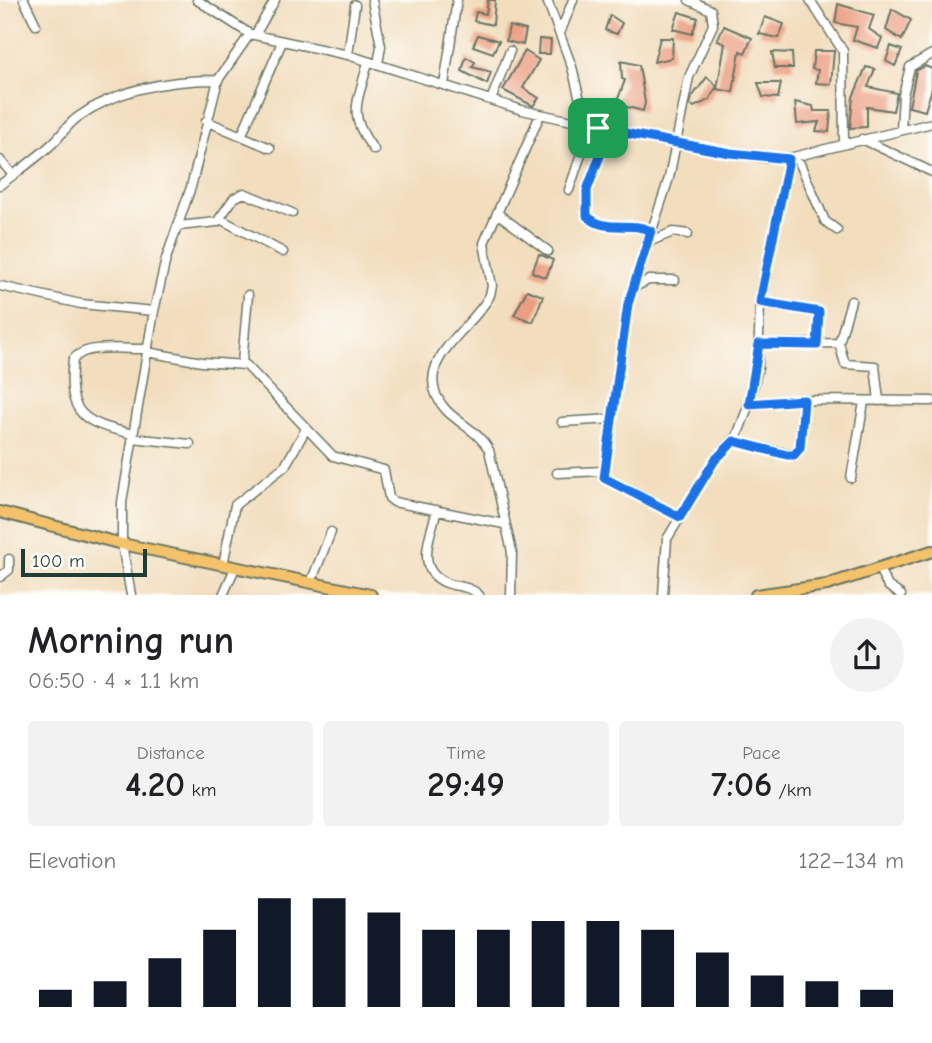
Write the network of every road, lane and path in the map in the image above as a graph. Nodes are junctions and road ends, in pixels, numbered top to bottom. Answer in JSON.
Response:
{"nodes":[{"id":1,"x":24,"y":0,"type":"edge"},
{"id":2,"x":197,"y":0,"type":"edge"},
{"id":3,"x":275,"y":0,"type":"edge"},
{"id":4,"x":372,"y":0,"type":"edge"},
{"id":5,"x":457,"y":0,"type":"edge"},
{"id":6,"x":547,"y":0,"type":"edge"},
{"id":7,"x":573,"y":0,"type":"edge"},
{"id":8,"x":690,"y":0,"type":"edge"},
{"id":9,"x":810,"y":0,"type":"edge"},
{"id":10,"x":355,"y":5,"type":"dead end"},
{"id":11,"x":36,"y":26,"type":"dead end"},
{"id":12,"x":559,"y":34,"type":"junction"},
{"id":13,"x":253,"y":35,"type":"junction"},
{"id":14,"x":282,"y":43,"type":"junction"},
{"id":15,"x":509,"y":51,"type":"dead end"},
{"id":16,"x":932,"y":54,"type":"edge"},
{"id":17,"x":348,"y":55,"type":"junction"},
{"id":18,"x":368,"y":62,"type":"junction"},
{"id":19,"x":378,"y":64,"type":"junction"},
{"id":20,"x":218,"y":80,"type":"junction"},
{"id":21,"x":444,"y":85,"type":"junction"},
{"id":22,"x":491,"y":100,"type":"junction"},
{"id":23,"x":540,"y":115,"type":"junction"},
{"id":24,"x":206,"y":121,"type":"junction"},
{"id":25,"x":932,"y":123,"type":"edge"},
{"id":26,"x":592,"y":126,"type":"junction"},
{"id":27,"x":901,"y":130,"type":"junction"},
{"id":28,"x":242,"y":134,"type":"junction"},
{"id":29,"x":861,"y":138,"type":"junction"},
{"id":30,"x":676,"y":144,"type":"junction"},
{"id":31,"x":844,"y":144,"type":"junction"},
{"id":32,"x":270,"y":148,"type":"dead end"},
{"id":33,"x":374,"y":150,"type":"dead end"},
{"id":34,"x":793,"y":158,"type":"junction"},
{"id":35,"x":0,"y":160,"type":"edge"},
{"id":36,"x":932,"y":172,"type":"edge"},
{"id":37,"x":13,"y":175,"type":"junction"},
{"id":38,"x":0,"y":185,"type":"edge"},
{"id":39,"x":569,"y":190,"type":"dead end"},
{"id":40,"x":292,"y":213,"type":"dead end"},
{"id":41,"x":497,"y":213,"type":"junction"},
{"id":42,"x":220,"y":219,"type":"junction"},
{"id":43,"x":178,"y":226,"type":"junction"},
{"id":44,"x":837,"y":230,"type":"dead end"},
{"id":45,"x":651,"y":231,"type":"junction"},
{"id":46,"x":688,"y":234,"type":"dead end"},
{"id":47,"x":646,"y":243,"type":"junction"},
{"id":48,"x":548,"y":251,"type":"dead end"},
{"id":49,"x":283,"y":252,"type":"dead end"},
{"id":50,"x":675,"y":280,"type":"dead end"},
{"id":51,"x":0,"y":286,"type":"edge"},
{"id":52,"x":632,"y":288,"type":"junction"},
{"id":53,"x":248,"y":295,"type":"dead end"},
{"id":54,"x":851,"y":301,"type":"dead end"},
{"id":55,"x":760,"y":302,"type":"junction"},
{"id":56,"x":155,"y":311,"type":"junction"},
{"id":57,"x":759,"y":344,"type":"junction"},
{"id":58,"x":839,"y":344,"type":"junction"},
{"id":59,"x":817,"y":345,"type":"junction"},
{"id":60,"x":148,"y":350,"type":"junction"},
{"id":61,"x":242,"y":363,"type":"junction"},
{"id":62,"x":804,"y":400,"type":"junction"},
{"id":63,"x":879,"y":401,"type":"junction"},
{"id":64,"x":932,"y":401,"type":"edge"},
{"id":65,"x":864,"y":402,"type":"junction"},
{"id":66,"x":749,"y":404,"type":"junction"},
{"id":67,"x":612,"y":419,"type":"junction"},
{"id":68,"x":562,"y":422,"type":"dead end"},
{"id":69,"x":306,"y":429,"type":"junction"},
{"id":70,"x":132,"y":436,"type":"junction"},
{"id":71,"x":734,"y":441,"type":"junction"},
{"id":72,"x":190,"y":444,"type":"dead end"},
{"id":73,"x":604,"y":471,"type":"junction"},
{"id":74,"x":557,"y":472,"type":"dead end"},
{"id":75,"x":851,"y":478,"type":"dead end"},
{"id":76,"x":437,"y":510,"type":"junction"},
{"id":77,"x":0,"y":512,"type":"edge"},
{"id":78,"x":680,"y":517,"type":"junction"},
{"id":79,"x":504,"y":524,"type":"junction"},
{"id":80,"x":331,"y":532,"type":"dead end"},
{"id":81,"x":122,"y":544,"type":"junction"},
{"id":82,"x":932,"y":551,"type":"edge"},
{"id":83,"x":9,"y":559,"type":"dead end"},
{"id":84,"x":223,"y":565,"type":"junction"},
{"id":85,"x":235,"y":568,"type":"junction"},
{"id":86,"x":879,"y":569,"type":"junction"},
{"id":87,"x":0,"y":577,"type":"edge"},
{"id":88,"x":311,"y":582,"type":"junction"},
{"id":89,"x":826,"y":590,"type":"edge"},
{"id":90,"x":131,"y":595,"type":"edge"},
{"id":91,"x":223,"y":595,"type":"edge"},
{"id":92,"x":371,"y":595,"type":"edge"},
{"id":93,"x":479,"y":595,"type":"edge"},
{"id":94,"x":511,"y":595,"type":"edge"},
{"id":95,"x":663,"y":595,"type":"edge"},
{"id":96,"x":756,"y":595,"type":"edge"},
{"id":97,"x":901,"y":595,"type":"edge"}],
"edges":[{"from":1,"to":11,"type":"street"},
{"from":2,"to":13,"type":"street"},
{"from":3,"to":13,"type":"street"},
{"from":4,"to":19,"type":"street"},
{"from":5,"to":21,"type":"street"},
{"from":6,"to":12,"type":"street"},
{"from":7,"to":12,"type":"street"},
{"from":8,"to":30,"type":"street"},
{"from":9,"to":31,"type":"street"},
{"from":10,"to":17,"type":"street"},
{"from":12,"to":26,"type":"street"},
{"from":13,"to":14,"type":"street"},
{"from":13,"to":20,"type":"street"},
{"from":14,"to":17,"type":"street"},
{"from":14,"to":28,"type":"street"},
{"from":15,"to":22,"type":"street"},
{"from":16,"to":27,"type":"street"},
{"from":17,"to":18,"type":"street"},
{"from":18,"to":19,"type":"street"},
{"from":18,"to":33,"type":"street"},
{"from":19,"to":21,"type":"street"},
{"from":20,"to":24,"type":"street"},
{"from":20,"to":37,"type":"street"},
{"from":21,"to":22,"type":"street"},
{"from":22,"to":23,"type":"street"},
{"from":23,"to":26,"type":"street"},
{"from":23,"to":41,"type":"street"},
{"from":24,"to":28,"type":"street"},
{"from":24,"to":43,"type":"street"},
{"from":25,"to":27,"type":"street"},
{"from":26,"to":30,"type":"street"},
{"from":26,"to":39,"type":"street"},
{"from":26,"to":45,"type":"street"},
{"from":27,"to":29,"type":"street"},
{"from":28,"to":32,"type":"street"},
{"from":29,"to":31,"type":"street"},
{"from":29,"to":36,"type":"street"},
{"from":30,"to":34,"type":"street"},
{"from":30,"to":45,"type":"street"},
{"from":31,"to":34,"type":"street"},
{"from":34,"to":44,"type":"street"},
{"from":34,"to":55,"type":"street"},
{"from":35,"to":37,"type":"street"},
{"from":37,"to":38,"type":"street"},
{"from":40,"to":42,"type":"street"},
{"from":41,"to":48,"type":"street"},
{"from":41,"to":79,"type":"street"},
{"from":42,"to":43,"type":"street"},
{"from":42,"to":49,"type":"street"},
{"from":43,"to":56,"type":"street"},
{"from":45,"to":47,"type":"street"},
{"from":46,"to":47,"type":"street"},
{"from":47,"to":52,"type":"street"},
{"from":50,"to":52,"type":"street"},
{"from":51,"to":56,"type":"street"},
{"from":52,"to":67,"type":"street"},
{"from":53,"to":61,"type":"street"},
{"from":54,"to":58,"type":"street"},
{"from":55,"to":57,"type":"street"},
{"from":55,"to":59,"type":"street"},
{"from":56,"to":60,"type":"street"},
{"from":57,"to":59,"type":"street"},
{"from":57,"to":66,"type":"street"},
{"from":58,"to":59,"type":"street"},
{"from":58,"to":63,"type":"street"},
{"from":60,"to":61,"type":"street"},
{"from":60,"to":70,"type":"street"},
{"from":60,"to":70,"type":"street"},
{"from":61,"to":69,"type":"street"},
{"from":62,"to":65,"type":"street"},
{"from":62,"to":66,"type":"street"},
{"from":62,"to":71,"type":"street"},
{"from":63,"to":64,"type":"street"},
{"from":63,"to":65,"type":"street"},
{"from":65,"to":75,"type":"street"},
{"from":66,"to":71,"type":"street"},
{"from":67,"to":68,"type":"street"},
{"from":67,"to":73,"type":"street"},
{"from":69,"to":76,"type":"street"},
{"from":69,"to":84,"type":"street"},
{"from":70,"to":72,"type":"street"},
{"from":70,"to":81,"type":"street"},
{"from":71,"to":78,"type":"street"},
{"from":73,"to":74,"type":"street"},
{"from":73,"to":78,"type":"street"},
{"from":76,"to":79,"type":"street"},
{"from":76,"to":93,"type":"street"},
{"from":77,"to":81,"type":"main road"},
{"from":78,"to":95,"type":"street"},
{"from":79,"to":94,"type":"street"},
{"from":80,"to":88,"type":"street"},
{"from":81,"to":84,"type":"main road"},
{"from":81,"to":90,"type":"street"},
{"from":82,"to":86,"type":"main road"},
{"from":83,"to":87,"type":"street"},
{"from":84,"to":85,"type":"main road"},
{"from":85,"to":88,"type":"main road"},
{"from":85,"to":91,"type":"street"},
{"from":86,"to":89,"type":"main road"},
{"from":86,"to":97,"type":"street"},
{"from":88,"to":92,"type":"main road"},
{"from":89,"to":96,"type":"main road"}]}
